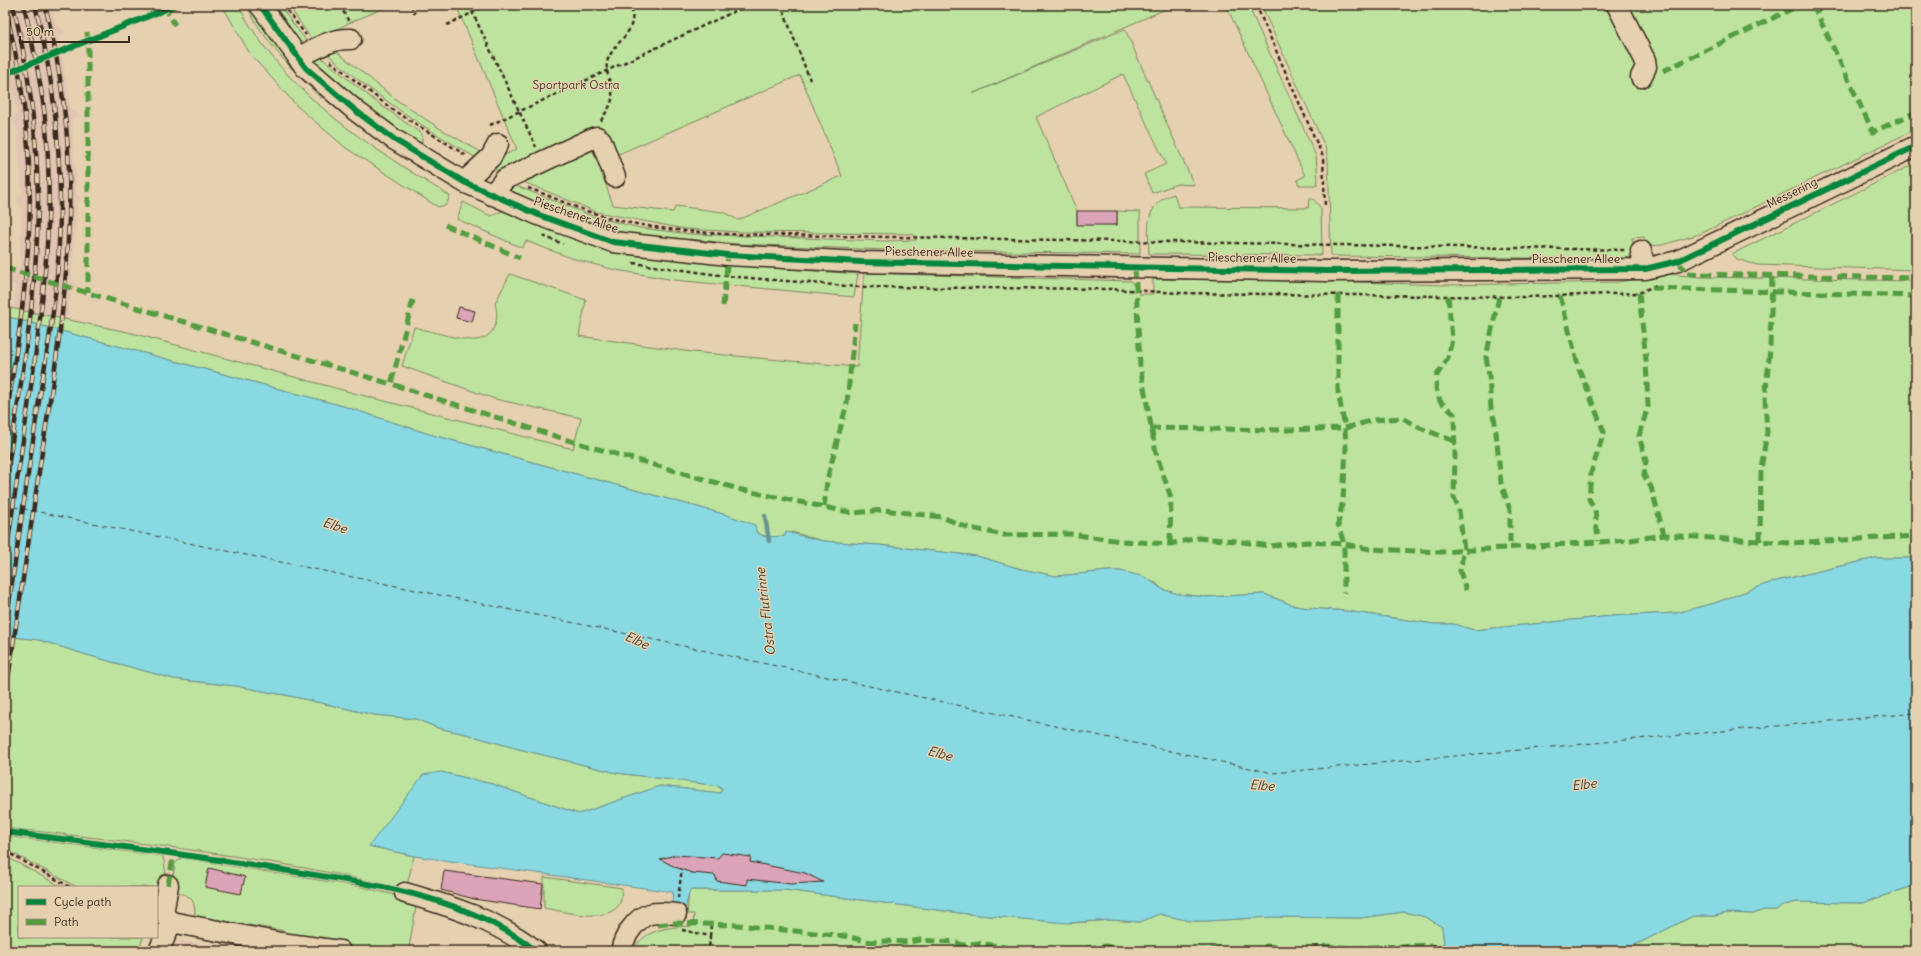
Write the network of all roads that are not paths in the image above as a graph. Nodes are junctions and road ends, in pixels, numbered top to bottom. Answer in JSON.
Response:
{"nodes":[{"id":1,"x":260,"y":5,"type":"edge"},
{"id":2,"x":1617,"y":5,"type":"edge"},
{"id":3,"x":351,"y":39,"type":"dead end"},
{"id":4,"x":298,"y":58,"type":"junction"},
{"id":5,"x":1641,"y":77,"type":"dead end"},
{"id":6,"x":498,"y":144,"type":"dead end"},
{"id":7,"x":1916,"y":146,"type":"edge"},
{"id":8,"x":615,"y":176,"type":"dead end"},
{"id":9,"x":464,"y":182,"type":"junction"},
{"id":10,"x":492,"y":195,"type":"junction"},
{"id":11,"x":1678,"y":261,"type":"joint"},
{"id":12,"x":168,"y":885,"type":"dead end"},
{"id":13,"x":405,"y":893,"type":"dead end"},
{"id":14,"x":676,"y":914,"type":"road end"},
{"id":15,"x":171,"y":922,"type":"junction"},
{"id":16,"x":658,"y":925,"type":"road end"},
{"id":17,"x":159,"y":951,"type":"edge"},
{"id":18,"x":340,"y":951,"type":"edge"},
{"id":19,"x":536,"y":951,"type":"edge"},
{"id":20,"x":621,"y":951,"type":"edge"},
{"id":21,"x":628,"y":951,"type":"edge"}],
"edges":[{"from":1,"to":4,"type":"street","name":"Pieschener Allee"},
{"from":2,"to":5,"type":"street"},
{"from":3,"to":4,"type":"street"},
{"from":4,"to":9,"type":"street","name":"Pieschener Allee"},
{"from":6,"to":9,"type":"street"},
{"from":7,"to":11,"type":"street","name":"Messering"},
{"from":8,"to":10,"type":"street"},
{"from":9,"to":10,"type":"street","name":"Pieschener Allee"},
{"from":10,"to":11,"type":"street","name":"Pieschener Allee"},
{"from":12,"to":15,"type":"street"},
{"from":13,"to":19,"type":"street"},
{"from":14,"to":20,"type":"street"},
{"from":15,"to":17,"type":"street"},
{"from":15,"to":18,"type":"street"},
{"from":16,"to":21,"type":"street"}]}
